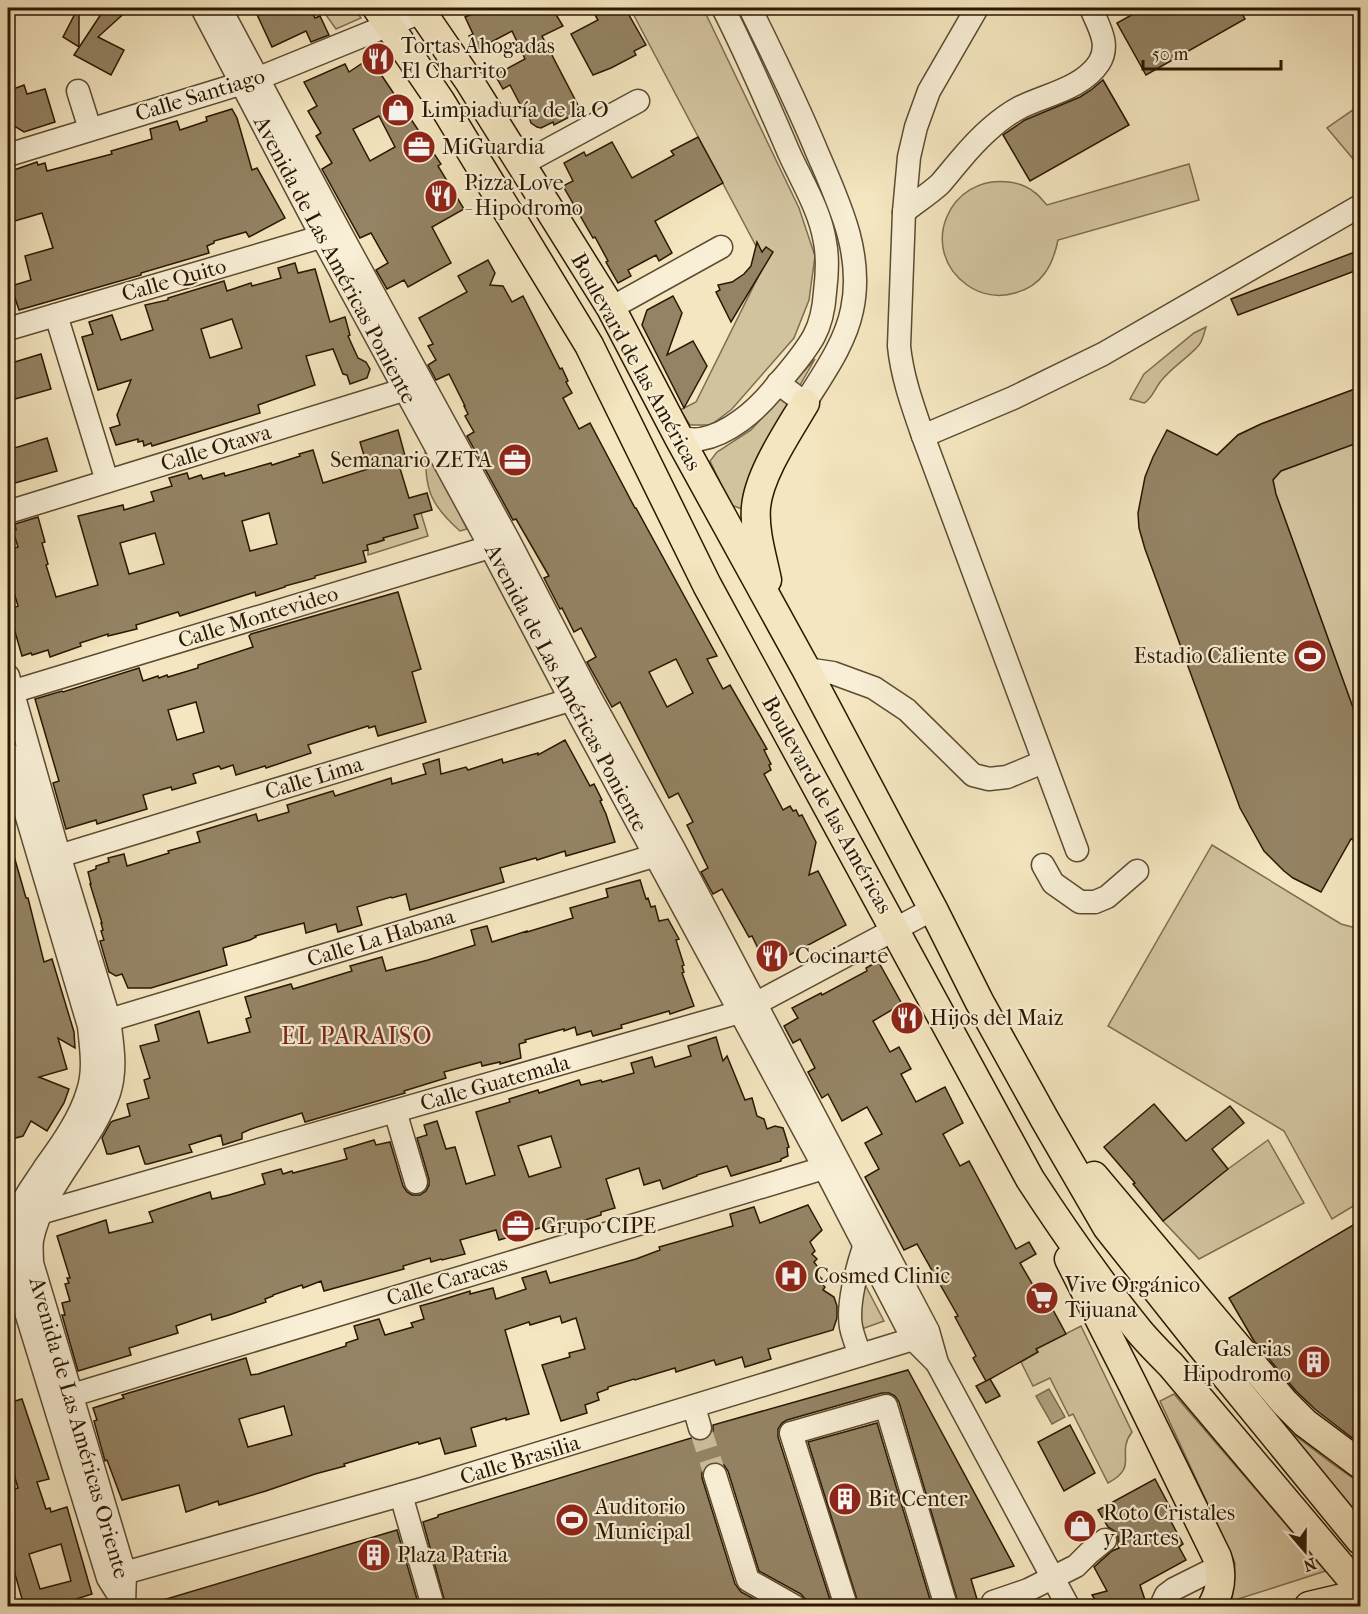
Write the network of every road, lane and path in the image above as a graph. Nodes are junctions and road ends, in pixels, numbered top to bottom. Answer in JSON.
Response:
{"nodes":[{"id":1,"x":202,"y":8,"type":"edge"},
{"id":2,"x":220,"y":8,"type":"edge"},
{"id":3,"x":724,"y":8,"type":"edge"},
{"id":4,"x":750,"y":8,"type":"edge"},
{"id":5,"x":977,"y":8,"type":"edge"},
{"id":6,"x":1090,"y":8,"type":"edge"},
{"id":7,"x":424,"y":9,"type":"edge"},
{"id":8,"x":383,"y":17,"type":"edge"},
{"id":9,"x":250,"y":81,"type":"junction"},
{"id":10,"x":78,"y":91,"type":"dead end"},
{"id":11,"x":638,"y":101,"type":"dead end"},
{"id":12,"x":90,"y":129,"type":"junction"},
{"id":13,"x":8,"y":155,"type":"edge"},
{"id":14,"x":522,"y":164,"type":"junction"},
{"id":15,"x":1360,"y":206,"type":"edge"},
{"id":16,"x":904,"y":212,"type":"junction"},
{"id":17,"x":331,"y":235,"type":"junction"},
{"id":18,"x":721,"y":247,"type":"dead end"},
{"id":19,"x":611,"y":308,"type":"junction"},
{"id":20,"x":56,"y":315,"type":"junction"},
{"id":21,"x":8,"y":329,"type":"edge"},
{"id":22,"x":778,"y":384,"type":"junction"},
{"id":23,"x":414,"y":387,"type":"junction"},
{"id":24,"x":805,"y":403,"type":"junction"},
{"id":25,"x":923,"y":436,"type":"junction"},
{"id":26,"x":679,"y":438,"type":"junction"},
{"id":27,"x":107,"y":481,"type":"junction"},
{"id":28,"x":8,"y":512,"type":"edge"},
{"id":29,"x":500,"y":543,"type":"junction"},
{"id":30,"x":772,"y":608,"type":"junction"},
{"id":31,"x":806,"y":669,"type":"junction"},
{"id":32,"x":9,"y":687,"type":"edge"},
{"id":33,"x":580,"y":697,"type":"junction"},
{"id":34,"x":8,"y":753,"type":"edge"},
{"id":35,"x":1043,"y":762,"type":"junction"},
{"id":36,"x":1077,"y":850,"type":"dead end"},
{"id":37,"x":665,"y":853,"type":"junction"},
{"id":38,"x":49,"y":859,"type":"junction"},
{"id":39,"x":1042,"y":865,"type":"dead end"},
{"id":40,"x":1137,"y":871,"type":"dead end"},
{"id":41,"x":933,"y":909,"type":"junction"},
{"id":42,"x":894,"y":929,"type":"junction"},
{"id":43,"x":748,"y":1008,"type":"junction"},
{"id":44,"x":99,"y":1023,"type":"junction"},
{"id":45,"x":1034,"y":1101,"type":"junction"},
{"id":46,"x":395,"y":1112,"type":"junction"},
{"id":47,"x":832,"y":1165,"type":"junction"},
{"id":48,"x":1030,"y":1179,"type":"junction"},
{"id":49,"x":416,"y":1182,"type":"dead end"},
{"id":50,"x":20,"y":1220,"type":"edge"},
{"id":51,"x":864,"y":1247,"type":"junction"},
{"id":52,"x":1237,"y":1330,"type":"junction"},
{"id":53,"x":921,"y":1335,"type":"junction"},
{"id":54,"x":1203,"y":1348,"type":"junction"},
{"id":55,"x":860,"y":1355,"type":"junction"},
{"id":56,"x":1171,"y":1365,"type":"junction"},
{"id":57,"x":63,"y":1397,"type":"junction"},
{"id":58,"x":1139,"y":1398,"type":"junction"},
{"id":59,"x":694,"y":1407,"type":"junction"},
{"id":60,"x":700,"y":1428,"type":"tunnel mouth"},
{"id":61,"x":1360,"y":1464,"type":"edge"},
{"id":62,"x":715,"y":1475,"type":"tunnel mouth"},
{"id":63,"x":400,"y":1496,"type":"junction"},
{"id":64,"x":1105,"y":1540,"type":"dead end"},
{"id":65,"x":1360,"y":1540,"type":"edge"},
{"id":66,"x":1220,"y":1566,"type":"junction"},
{"id":67,"x":116,"y":1576,"type":"junction"},
{"id":68,"x":1053,"y":1578,"type":"junction"},
{"id":69,"x":1360,"y":1589,"type":"edge"},
{"id":70,"x":1360,"y":1594,"type":"edge"},
{"id":71,"x":993,"y":1602,"type":"dead end"},
{"id":72,"x":125,"y":1605,"type":"edge"},
{"id":73,"x":433,"y":1606,"type":"edge"},
{"id":74,"x":794,"y":1606,"type":"edge"},
{"id":75,"x":846,"y":1606,"type":"edge"},
{"id":76,"x":946,"y":1606,"type":"edge"},
{"id":77,"x":1068,"y":1606,"type":"edge"},
{"id":78,"x":1161,"y":1606,"type":"edge"},
{"id":79,"x":1212,"y":1606,"type":"edge"},
{"id":80,"x":1309,"y":1606,"type":"edge"}],
"edges":[{"from":1,"to":9,"type":"street","name":"Avenida de Las Américas Poniente"},
{"from":2,"to":9,"type":"street","name":"Avenida de Las Américas Poniente"},
{"from":3,"to":22,"type":"street"},
{"from":4,"to":24,"type":"street"},
{"from":5,"to":16,"type":"street"},
{"from":6,"to":16,"type":"street"},
{"from":7,"to":8,"type":"street","name":"Calle Santiago"},
{"from":7,"to":14,"type":"main road","name":"Boulevard de las Américas"},
{"from":8,"to":9,"type":"street","name":"Calle Santiago"},
{"from":8,"to":42,"type":"main road","name":"Boulevard de las Américas"},
{"from":9,"to":12,"type":"street","name":"Calle Santiago"},
{"from":9,"to":17,"type":"street","name":"Avenida de Las Américas Poniente"},
{"from":10,"to":12,"type":"street"},
{"from":11,"to":14,"type":"street"},
{"from":12,"to":13,"type":"street","name":"Calle Santiago"},
{"from":14,"to":19,"type":"main road","name":"Boulevard de las Américas"},
{"from":15,"to":25,"type":"street"},
{"from":16,"to":25,"type":"street"},
{"from":17,"to":20,"type":"street","name":"Calle Quito"},
{"from":17,"to":23,"type":"street","name":"Avenida de Las Américas Poniente"},
{"from":18,"to":19,"type":"street"},
{"from":19,"to":26,"type":"main road","name":"Boulevard de las Américas"},
{"from":20,"to":21,"type":"street","name":"Calle Quito"},
{"from":20,"to":27,"type":"street"},
{"from":22,"to":24,"type":"street"},
{"from":22,"to":26,"type":"street"},
{"from":23,"to":27,"type":"street","name":"Calle Otawa"},
{"from":23,"to":29,"type":"street","name":"Avenida de Las Américas Poniente"},
{"from":24,"to":30,"type":"main road"},
{"from":25,"to":35,"type":"street"},
{"from":26,"to":30,"type":"main road","name":"Boulevard de las Américas"},
{"from":27,"to":28,"type":"street","name":"Calle Otawa"},
{"from":29,"to":32,"type":"street","name":"Calle Montevideo"},
{"from":29,"to":33,"type":"street","name":"Avenida de Las Américas Poniente"},
{"from":30,"to":31,"type":"main road","name":"Boulevard de las Américas"},
{"from":31,"to":35,"type":"street"},
{"from":31,"to":41,"type":"main road","name":"Boulevard de las Américas"},
{"from":32,"to":38,"type":"street","name":"Avenida de Las Américas Oriente"},
{"from":33,"to":37,"type":"street","name":"Avenida de Las Américas Poniente"},
{"from":33,"to":38,"type":"street","name":"Calle Lima"},
{"from":34,"to":38,"type":"street","name":"Avenida de Las Américas Oriente"},
{"from":35,"to":36,"type":"street"},
{"from":37,"to":43,"type":"street","name":"Avenida de Las Américas Poniente"},
{"from":37,"to":44,"type":"street","name":"Calle La Habana"},
{"from":38,"to":44,"type":"street","name":"Avenida de Las Américas Oriente"},
{"from":39,"to":40,"type":"street"},
{"from":41,"to":42,"type":"street","name":"Calle Guatemala"},
{"from":41,"to":45,"type":"main road","name":"Boulevard de las Américas"},
{"from":42,"to":43,"type":"street","name":"Calle Guatemala"},
{"from":42,"to":48,"type":"main road","name":"Boulevard de las Américas"},
{"from":43,"to":46,"type":"street","name":"Calle Guatemala"},
{"from":43,"to":47,"type":"street","name":"Avenida de Las Américas Poniente"},
{"from":44,"to":50,"type":"street","name":"Avenida de Las Américas Oriente"},
{"from":45,"to":52,"type":"main road"},
{"from":45,"to":54,"type":"main road","name":"Boulevard de las Américas"},
{"from":46,"to":49,"type":"street"},
{"from":46,"to":50,"type":"street","name":"Calle Guatemala"},
{"from":47,"to":51,"type":"street","name":"Avenida de Las Américas Poniente"},
{"from":47,"to":53,"type":"street","name":"Avenida de Las Américas Poniente"},
{"from":47,"to":57,"type":"street","name":"Calle Caracas"},
{"from":48,"to":56,"type":"main road","name":"Boulevard de las Américas"},
{"from":48,"to":58,"type":"main road"},
{"from":50,"to":57,"type":"street","name":"Avenida de Las Américas Oriente"},
{"from":51,"to":53,"type":"street","name":"Avenida de Las Américas Poniente"},
{"from":51,"to":55,"type":"street"},
{"from":52,"to":54,"type":"main road"},
{"from":52,"to":61,"type":"main road"},
{"from":53,"to":55,"type":"street","name":"Calle Brasilia"},
{"from":53,"to":68,"type":"street","name":"Avenida de Las Américas Poniente"},
{"from":54,"to":56,"type":"main road"},
{"from":54,"to":65,"type":"main road","name":"Boulevard de las Américas"},
{"from":55,"to":59,"type":"street","name":"Calle Brasilia"},
{"from":56,"to":58,"type":"main road"},
{"from":56,"to":69,"type":"main road","name":"Boulevard de las Américas"},
{"from":57,"to":67,"type":"street","name":"Avenida de Las Américas Oriente"},
{"from":58,"to":66,"type":"main road"},
{"from":59,"to":60,"type":"street"},
{"from":59,"to":63,"type":"street","name":"Calle Brasilia"},
{"from":62,"to":74,"type":"street"},
{"from":63,"to":67,"type":"street","name":"Calle Brasilia"},
{"from":63,"to":73,"type":"street"},
{"from":64,"to":68,"type":"street"},
{"from":66,"to":78,"type":"street"},
{"from":66,"to":79,"type":"main road"},
{"from":67,"to":72,"type":"street","name":"Avenida de Las Américas Oriente"},
{"from":68,"to":71,"type":"street"},
{"from":68,"to":77,"type":"street","name":"Avenida de Las Américas Poniente"},
{"from":70,"to":80,"type":"main road"},
{"from":75,"to":76,"type":"street"}]}
